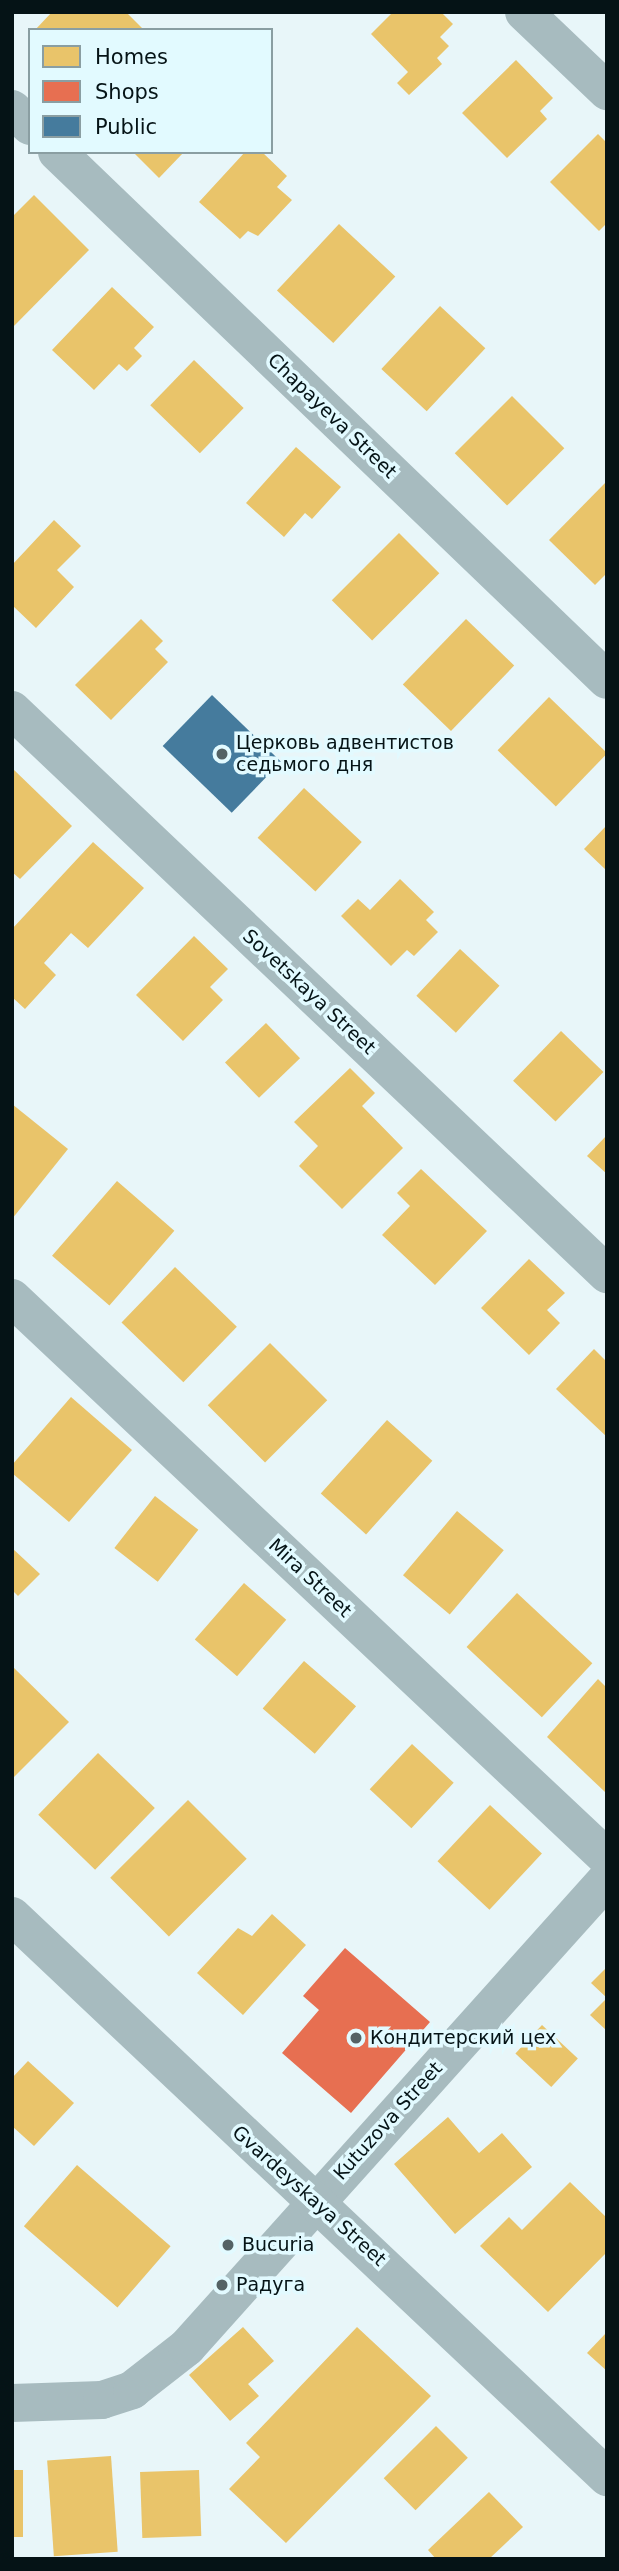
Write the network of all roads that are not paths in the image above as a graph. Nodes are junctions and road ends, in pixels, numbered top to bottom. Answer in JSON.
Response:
{"nodes":[{"id":1,"x":524,"y":12,"type":"edge"},
{"id":2,"x":607,"y":91,"type":"edge"},
{"id":3,"x":12,"y":109,"type":"edge"},
{"id":4,"x":28,"y":124,"type":"edge"},
{"id":5,"x":59,"y":154,"type":"edge"},
{"id":6,"x":607,"y":680,"type":"edge"},
{"id":7,"x":12,"y":710,"type":"edge"},
{"id":8,"x":607,"y":1274,"type":"edge"},
{"id":9,"x":12,"y":1298,"type":"edge"},
{"id":10,"x":607,"y":1858,"type":"edge"},
{"id":11,"x":607,"y":1879,"type":"edge"},
{"id":12,"x":12,"y":1916,"type":"edge"},
{"id":13,"x":315,"y":2202,"type":"junction"},
{"id":14,"x":12,"y":2403,"type":"edge"},
{"id":15,"x":607,"y":2477,"type":"edge"}],
"edges":[{"from":1,"to":2,"type":"street"},
{"from":3,"to":4,"type":"street"},
{"from":5,"to":6,"type":"street","name":"Chapayeva Street"},
{"from":7,"to":8,"type":"street","name":"Sovetskaya Street"},
{"from":9,"to":10,"type":"street","name":"Mira Street"},
{"from":11,"to":13,"type":"street","name":"Kutuzova Street"},
{"from":12,"to":13,"type":"street","name":"Gvardeyskaya Street"},
{"from":13,"to":14,"type":"street","name":"Kutuzova Street"},
{"from":13,"to":15,"type":"street","name":"Gvardeyskaya Street"}]}
